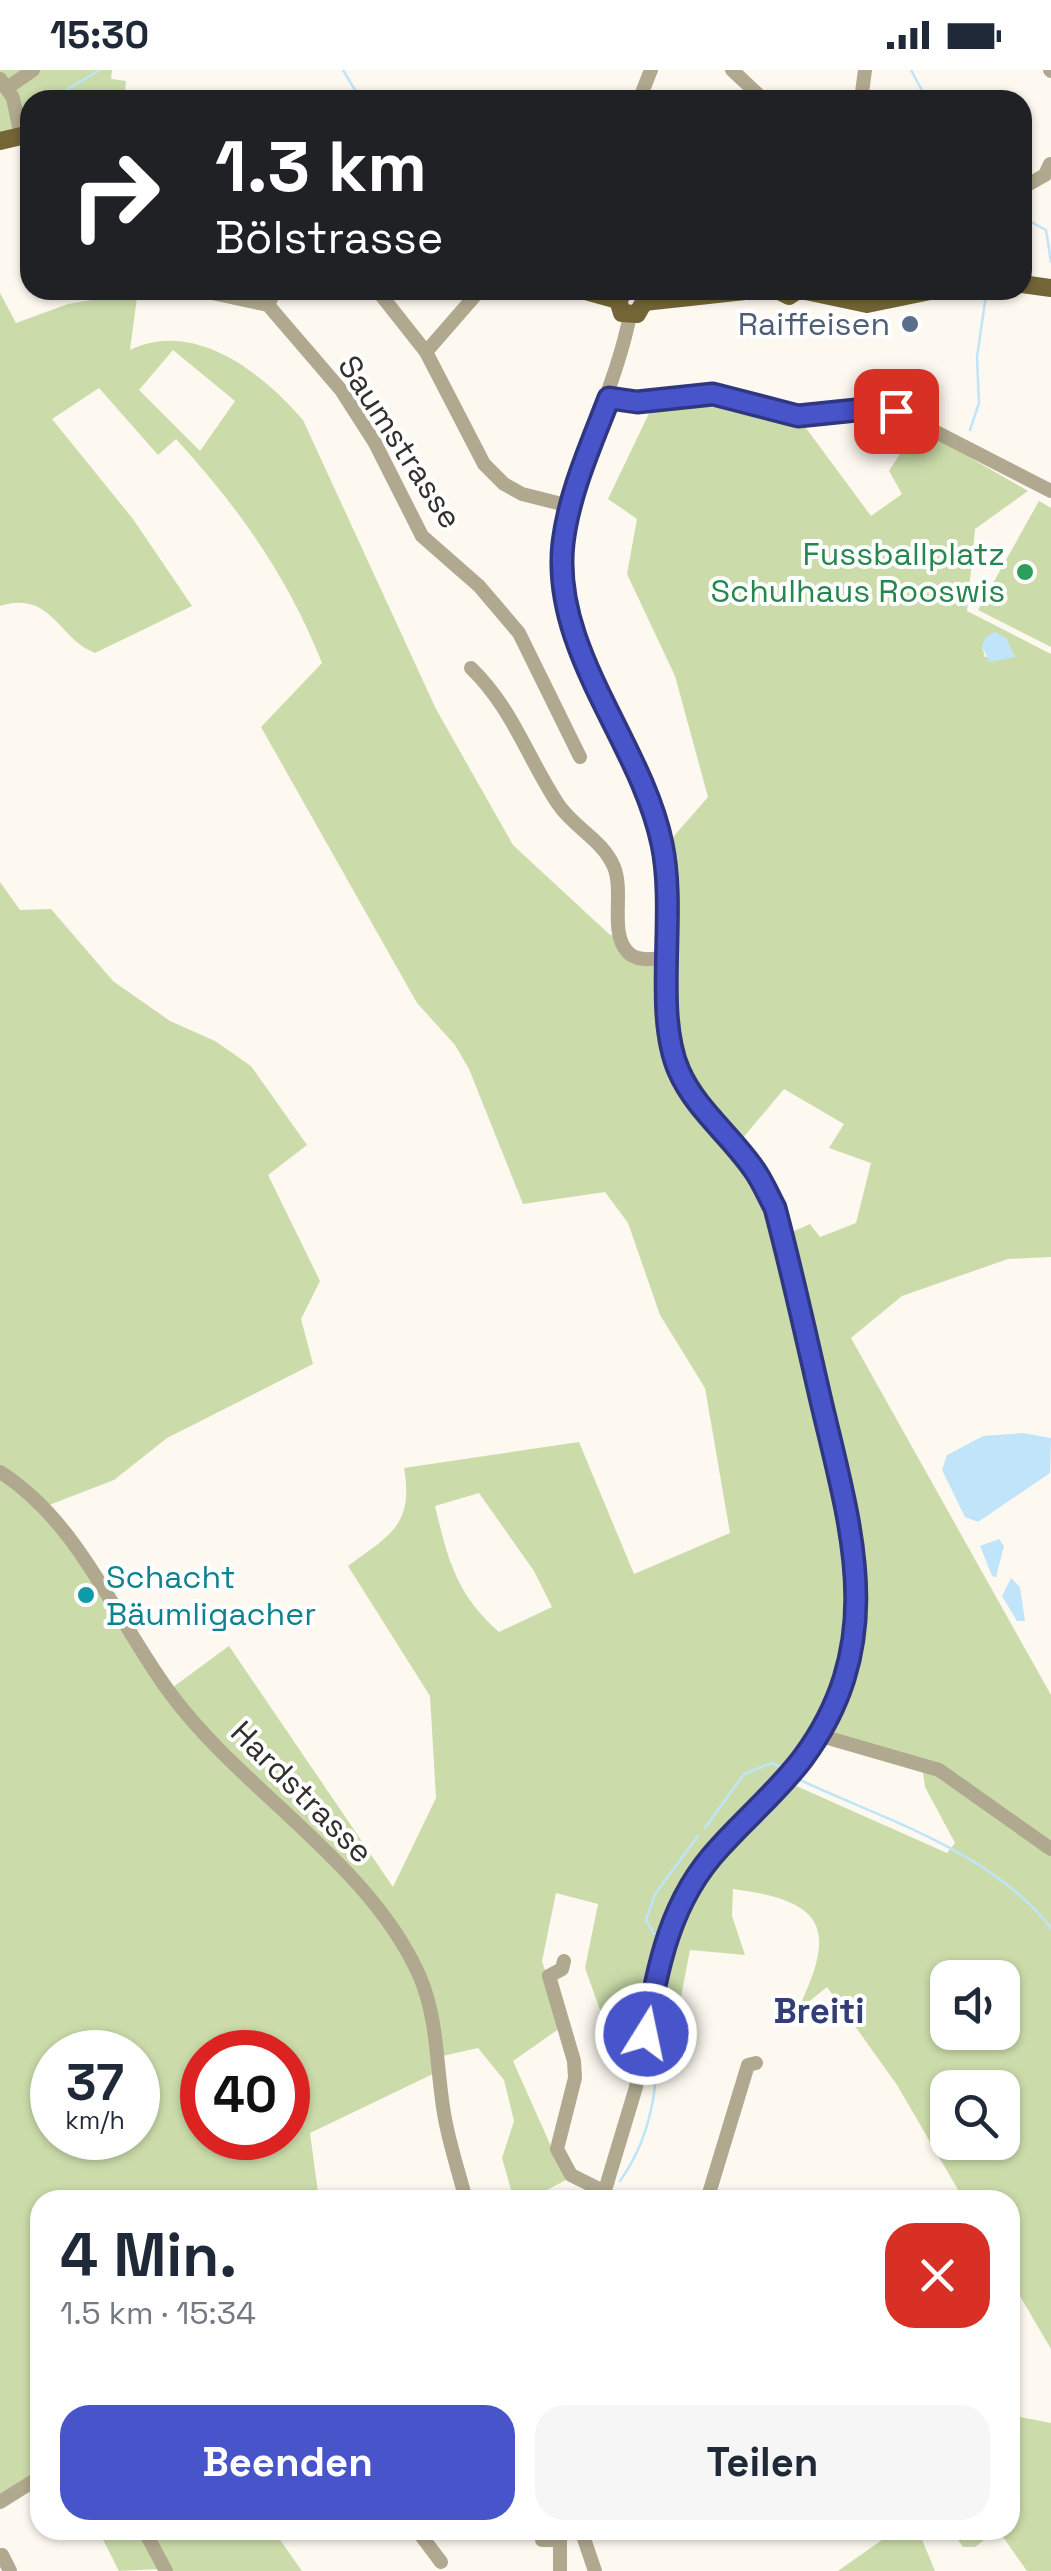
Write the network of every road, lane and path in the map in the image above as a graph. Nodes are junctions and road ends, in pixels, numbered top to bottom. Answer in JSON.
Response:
{"nodes":[{"id":1,"x":33,"y":70,"type":"edge"},
{"id":2,"x":732,"y":70,"type":"edge"},
{"id":3,"x":3,"y":84,"type":"edge"},
{"id":4,"x":753,"y":90,"type":"edge"},
{"id":5,"x":20,"y":122,"type":"edge"},
{"id":6,"x":1050,"y":164,"type":"edge"},
{"id":7,"x":1032,"y":182,"type":"edge"},
{"id":8,"x":245,"y":300,"type":"edge"},
{"id":9,"x":270,"y":300,"type":"edge"},
{"id":10,"x":384,"y":300,"type":"edge"},
{"id":11,"x":471,"y":300,"type":"edge"},
{"id":12,"x":634,"y":300,"type":"edge"},
{"id":13,"x":849,"y":300,"type":"edge"},
{"id":14,"x":887,"y":300,"type":"edge"},
{"id":15,"x":268,"y":305,"type":"junction"},
{"id":16,"x":630,"y":316,"type":"joint"},
{"id":17,"x":426,"y":352,"type":"junction"},
{"id":18,"x":609,"y":398,"type":"junction"},
{"id":19,"x":1051,"y":489,"type":"edge"},
{"id":20,"x":570,"y":506,"type":"junction"},
{"id":21,"x":472,"y":668,"type":"dead end"},
{"id":22,"x":580,"y":757,"type":"dead end"},
{"id":23,"x":669,"y":957,"type":"junction"},
{"id":24,"x":0,"y":1472,"type":"edge"},
{"id":25,"x":818,"y":1735,"type":"junction"},
{"id":26,"x":1051,"y":1849,"type":"edge"},
{"id":27,"x":564,"y":1961,"type":"dead end"},
{"id":28,"x":756,"y":2063,"type":"dead end"},
{"id":29,"x":463,"y":2190,"type":"edge"},
{"id":30,"x":595,"y":2190,"type":"edge"},
{"id":31,"x":606,"y":2190,"type":"edge"},
{"id":32,"x":710,"y":2190,"type":"edge"},
{"id":33,"x":30,"y":2483,"type":"edge"},
{"id":34,"x":0,"y":2502,"type":"edge"},
{"id":35,"x":149,"y":2540,"type":"edge"},
{"id":36,"x":425,"y":2540,"type":"edge"},
{"id":37,"x":559,"y":2540,"type":"edge"},
{"id":38,"x":584,"y":2540,"type":"edge"},
{"id":39,"x":2,"y":2555,"type":"edge"},
{"id":40,"x":441,"y":2562,"type":"dead end"},
{"id":41,"x":10,"y":2571,"type":"edge"},
{"id":42,"x":166,"y":2571,"type":"edge"},
{"id":43,"x":560,"y":2571,"type":"edge"},
{"id":44,"x":595,"y":2571,"type":"edge"}],
"edges":[{"from":1,"to":3,"type":"street"},
{"from":2,"to":4,"type":"street"},
{"from":3,"to":5,"type":"street"},
{"from":6,"to":7,"type":"street"},
{"from":8,"to":15,"type":"street"},
{"from":9,"to":15,"type":"street"},
{"from":10,"to":17,"type":"street"},
{"from":11,"to":17,"type":"street"},
{"from":12,"to":16,"type":"main road"},
{"from":13,"to":14,"type":"main road"},
{"from":15,"to":22,"type":"street","name":"Saumstrasse"},
{"from":16,"to":18,"type":"street"},
{"from":17,"to":20,"type":"street"},
{"from":18,"to":19,"type":"street"},
{"from":18,"to":20,"type":"street"},
{"from":20,"to":23,"type":"street"},
{"from":21,"to":23,"type":"street"},
{"from":23,"to":25,"type":"street"},
{"from":24,"to":29,"type":"street","name":"Hardstrasse"},
{"from":25,"to":26,"type":"street"},
{"from":25,"to":31,"type":"street"},
{"from":27,"to":30,"type":"street"},
{"from":28,"to":32,"type":"street"},
{"from":33,"to":34,"type":"street"},
{"from":35,"to":42,"type":"street"},
{"from":36,"to":40,"type":"street"},
{"from":37,"to":43,"type":"street"},
{"from":38,"to":44,"type":"street"},
{"from":39,"to":41,"type":"street"}]}
